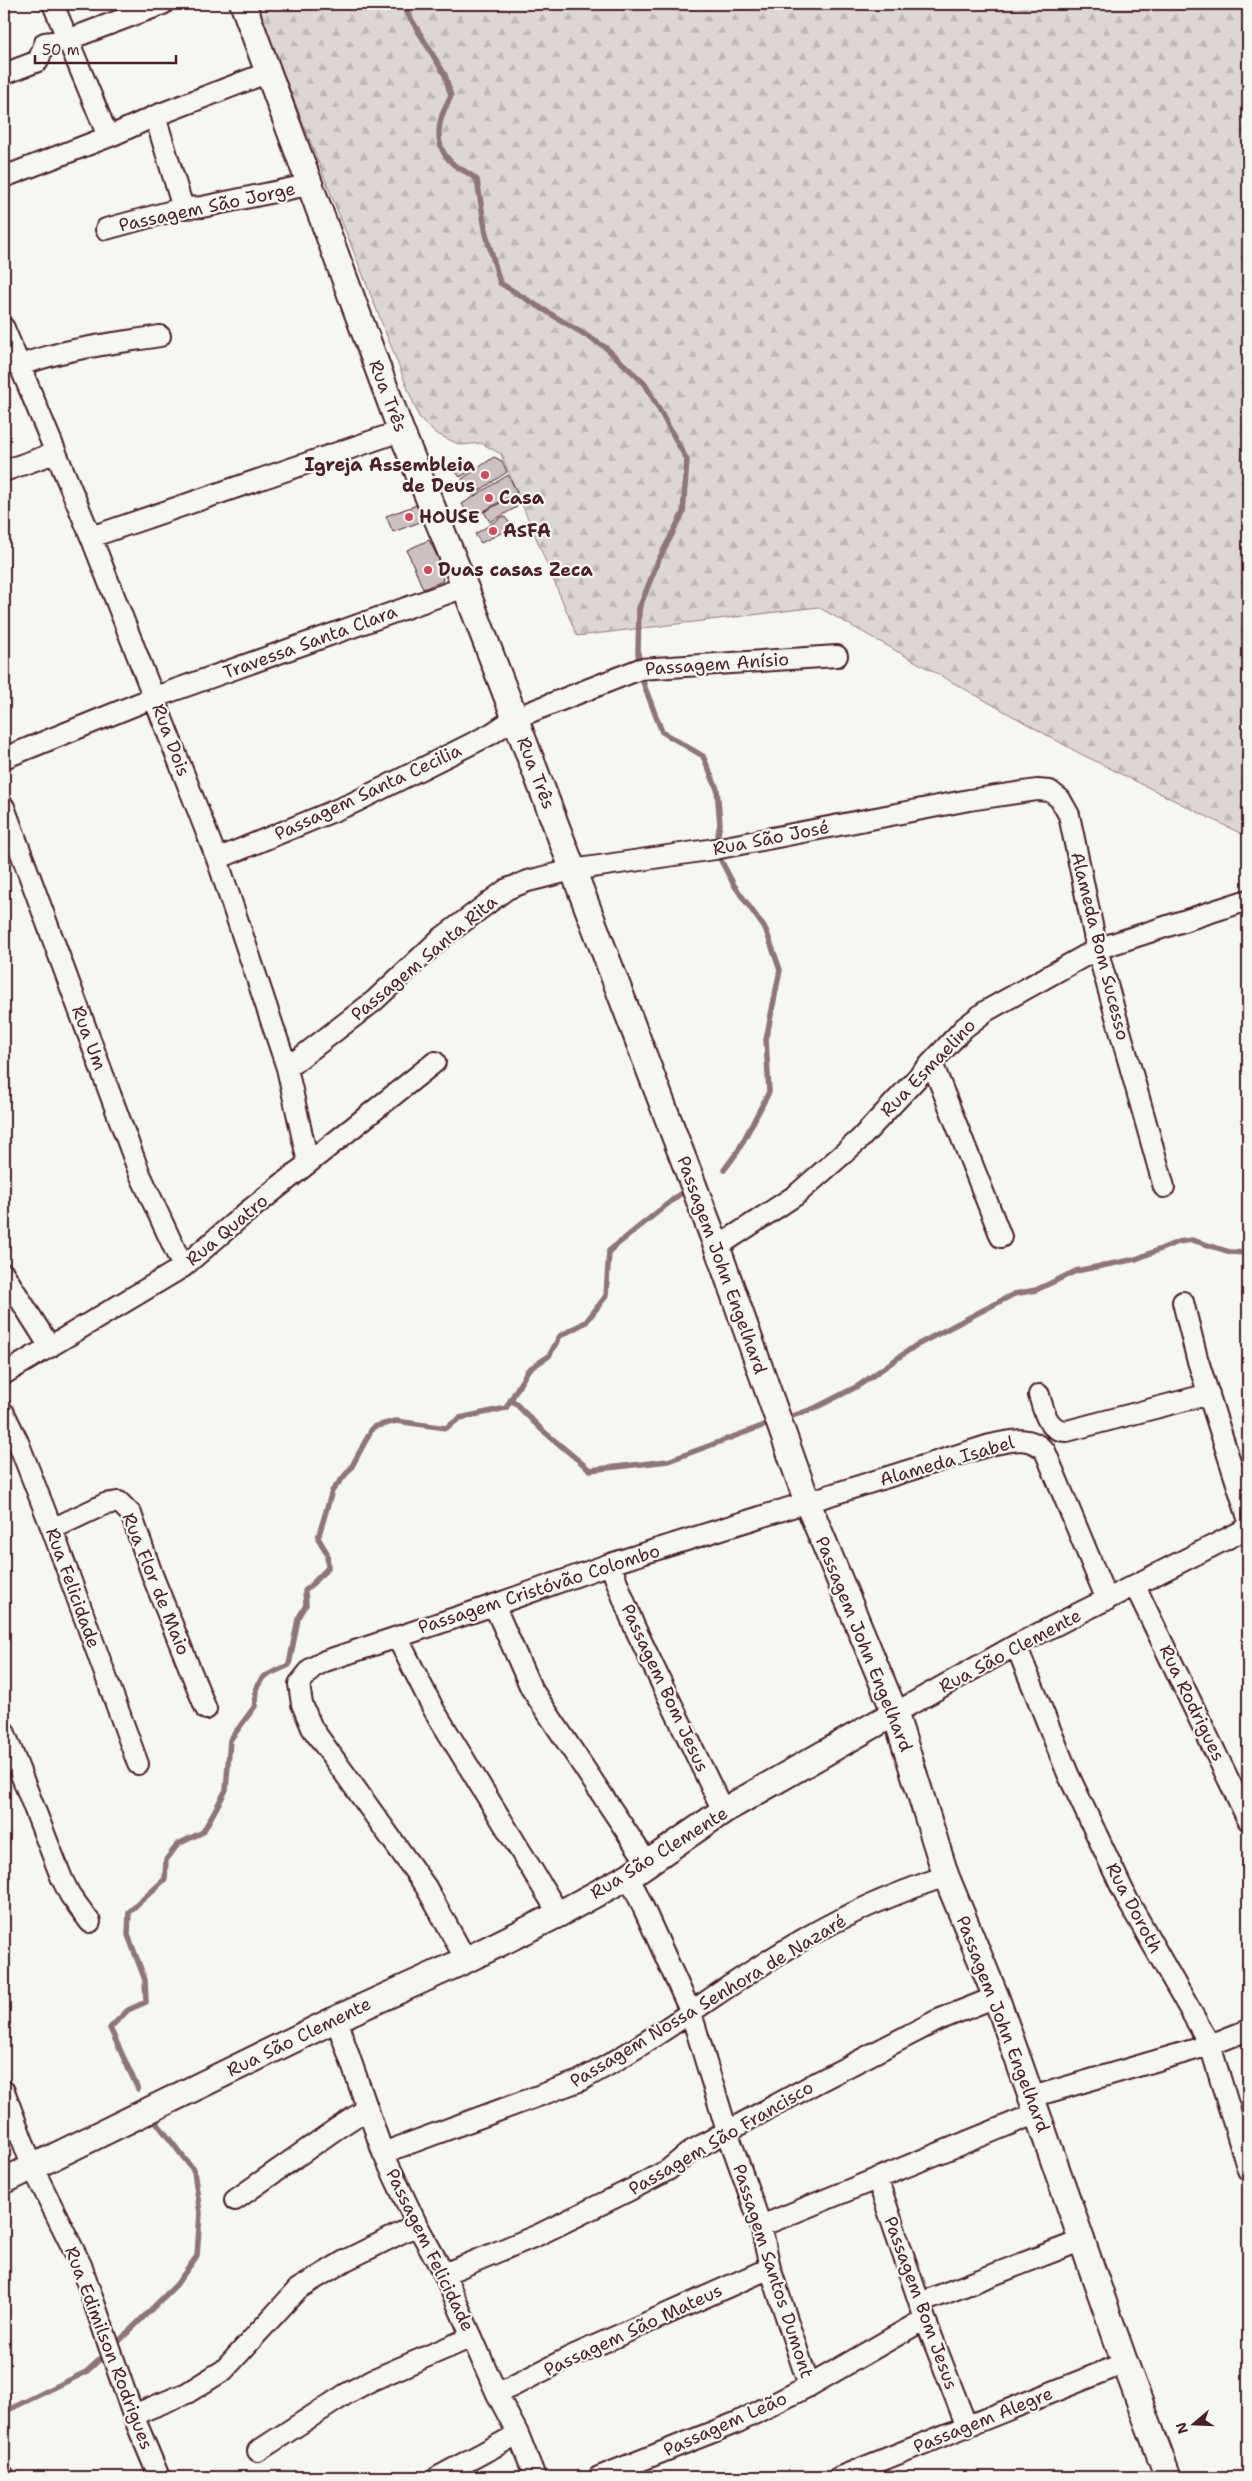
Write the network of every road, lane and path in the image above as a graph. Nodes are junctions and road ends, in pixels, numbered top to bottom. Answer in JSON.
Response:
{"nodes":[{"id":1,"x":53,"y":4,"type":"edge"},
{"id":2,"x":163,"y":4,"type":"edge"},
{"id":3,"x":243,"y":4,"type":"edge"},
{"id":4,"x":67,"y":40,"type":"junction"},
{"id":5,"x":269,"y":72,"type":"junction"},
{"id":6,"x":4,"y":74,"type":"edge"},
{"id":7,"x":155,"y":116,"type":"junction"},
{"id":8,"x":113,"y":135,"type":"junction"},
{"id":9,"x":4,"y":178,"type":"edge"},
{"id":10,"x":308,"y":184,"type":"junction"},
{"id":11,"x":183,"y":208,"type":"junction"},
{"id":12,"x":106,"y":229,"type":"dead end"},
{"id":13,"x":4,"y":328,"type":"edge"},
{"id":14,"x":160,"y":336,"type":"dead end"},
{"id":15,"x":18,"y":366,"type":"junction"},
{"id":16,"x":401,"y":431,"type":"junction"},
{"id":17,"x":55,"y":453,"type":"junction"},
{"id":18,"x":4,"y":471,"type":"edge"},
{"id":19,"x":91,"y":537,"type":"junction"},
{"id":20,"x":465,"y":587,"type":"junction"},
{"id":21,"x":838,"y":656,"type":"dead end"},
{"id":22,"x":155,"y":697,"type":"junction"},
{"id":23,"x":515,"y":718,"type":"junction"},
{"id":24,"x":4,"y":758,"type":"edge"},
{"id":25,"x":969,"y":800,"type":"joint"},
{"id":26,"x":4,"y":807,"type":"edge"},
{"id":27,"x":217,"y":859,"type":"junction"},
{"id":28,"x":572,"y":870,"type":"junction"},
{"id":29,"x":1248,"y":900,"type":"edge"},
{"id":30,"x":1097,"y":949,"type":"junction"},
{"id":31,"x":434,"y":1062,"type":"dead end"},
{"id":32,"x":932,"y":1063,"type":"junction"},
{"id":33,"x":287,"y":1068,"type":"junction"},
{"id":34,"x":308,"y":1162,"type":"junction"},
{"id":35,"x":1164,"y":1187,"type":"dead end"},
{"id":36,"x":1001,"y":1237,"type":"dead end"},
{"id":37,"x":717,"y":1247,"type":"junction"},
{"id":38,"x":183,"y":1267,"type":"junction"},
{"id":39,"x":4,"y":1274,"type":"edge"},
{"id":40,"x":1183,"y":1302,"type":"dead end"},
{"id":41,"x":50,"y":1347,"type":"junction"},
{"id":42,"x":4,"y":1374,"type":"edge"},
{"id":43,"x":1209,"y":1394,"type":"junction"},
{"id":44,"x":1039,"y":1395,"type":"dead end"},
{"id":45,"x":4,"y":1413,"type":"edge"},
{"id":46,"x":808,"y":1504,"type":"junction"},
{"id":47,"x":1248,"y":1518,"type":"edge"},
{"id":48,"x":1248,"y":1528,"type":"edge"},
{"id":49,"x":52,"y":1529,"type":"junction"},
{"id":50,"x":610,"y":1564,"type":"junction"},
{"id":51,"x":1135,"y":1586,"type":"junction"},
{"id":52,"x":1107,"y":1600,"type":"junction"},
{"id":53,"x":494,"y":1605,"type":"junction"},
{"id":54,"x":397,"y":1637,"type":"junction"},
{"id":55,"x":1016,"y":1645,"type":"junction"},
{"id":56,"x":206,"y":1709,"type":"dead end"},
{"id":57,"x":895,"y":1712,"type":"junction"},
{"id":58,"x":4,"y":1731,"type":"edge"},
{"id":59,"x":138,"y":1764,"type":"dead end"},
{"id":60,"x":723,"y":1812,"type":"junction"},
{"id":61,"x":1248,"y":1820,"type":"edge"},
{"id":62,"x":638,"y":1870,"type":"junction"},
{"id":63,"x":946,"y":1876,"type":"junction"},
{"id":64,"x":559,"y":1914,"type":"junction"},
{"id":65,"x":90,"y":1922,"type":"dead end"},
{"id":66,"x":466,"y":1960,"type":"junction"},
{"id":67,"x":996,"y":1997,"type":"junction"},
{"id":68,"x":691,"y":2013,"type":"junction"},
{"id":69,"x":336,"y":2019,"type":"junction"},
{"id":70,"x":1248,"y":2030,"type":"edge"},
{"id":71,"x":1210,"y":2045,"type":"junction"},
{"id":72,"x":4,"y":2092,"type":"edge"},
{"id":73,"x":1034,"y":2105,"type":"junction"},
{"id":74,"x":367,"y":2109,"type":"junction"},
{"id":75,"x":727,"y":2131,"type":"junction"},
{"id":76,"x":384,"y":2153,"type":"junction"},
{"id":77,"x":32,"y":2166,"type":"junction"},
{"id":78,"x":1248,"y":2170,"type":"edge"},
{"id":79,"x":877,"y":2178,"type":"junction"},
{"id":80,"x":4,"y":2181,"type":"edge"},
{"id":81,"x":235,"y":2200,"type":"dead end"},
{"id":82,"x":417,"y":2225,"type":"junction"},
{"id":83,"x":761,"y":2226,"type":"junction"},
{"id":84,"x":1083,"y":2240,"type":"junction"},
{"id":85,"x":770,"y":2268,"type":"junction"},
{"id":86,"x":444,"y":2274,"type":"junction"},
{"id":87,"x":923,"y":2311,"type":"junction"},
{"id":88,"x":472,"y":2337,"type":"junction"},
{"id":89,"x":1125,"y":2363,"type":"junction"},
{"id":90,"x":809,"y":2386,"type":"junction"},
{"id":91,"x":498,"y":2394,"type":"junction"},
{"id":92,"x":133,"y":2416,"type":"junction"},
{"id":93,"x":966,"y":2427,"type":"junction"},
{"id":94,"x":518,"y":2434,"type":"junction"},
{"id":95,"x":258,"y":2451,"type":"dead end"},
{"id":96,"x":159,"y":2477,"type":"edge"},
{"id":97,"x":438,"y":2477,"type":"edge"},
{"id":98,"x":534,"y":2477,"type":"edge"},
{"id":99,"x":599,"y":2477,"type":"edge"},
{"id":100,"x":840,"y":2477,"type":"edge"},
{"id":101,"x":1168,"y":2477,"type":"edge"}],
"edges":[{"from":1,"to":4,"type":"street"},
{"from":2,"to":4,"type":"street"},
{"from":3,"to":5,"type":"main road","name":"Rua Três"},
{"from":4,"to":6,"type":"street"},
{"from":4,"to":8,"type":"street"},
{"from":5,"to":7,"type":"street"},
{"from":5,"to":10,"type":"main road","name":"Rua Três"},
{"from":7,"to":8,"type":"street"},
{"from":7,"to":11,"type":"street"},
{"from":8,"to":9,"type":"street"},
{"from":10,"to":11,"type":"street","name":"Passagem São Jorge"},
{"from":10,"to":16,"type":"main road","name":"Rua Três"},
{"from":11,"to":12,"type":"street","name":"Passagem São Jorge"},
{"from":13,"to":15,"type":"street","name":"Rua Dois"},
{"from":14,"to":15,"type":"street"},
{"from":15,"to":17,"type":"street","name":"Rua Dois"},
{"from":16,"to":19,"type":"street"},
{"from":16,"to":20,"type":"main road","name":"Rua Três"},
{"from":17,"to":18,"type":"street"},
{"from":17,"to":19,"type":"street","name":"Rua Dois"},
{"from":19,"to":22,"type":"street","name":"Rua Dois"},
{"from":20,"to":22,"type":"street","name":"Travessa Santa Clara"},
{"from":20,"to":23,"type":"main road","name":"Rua Três"},
{"from":21,"to":23,"type":"street","name":"Passagem Anísio"},
{"from":22,"to":24,"type":"street","name":"Travessa Santa Clara"},
{"from":22,"to":27,"type":"street","name":"Rua Dois"},
{"from":23,"to":27,"type":"street","name":"Passagem Santa Cecilia"},
{"from":23,"to":28,"type":"main road","name":"Rua Três"},
{"from":25,"to":28,"type":"street","name":"Rua São José"},
{"from":25,"to":30,"type":"street","name":"Alameda Bom Sucesso"},
{"from":26,"to":38,"type":"street","name":"Rua Um"},
{"from":27,"to":33,"type":"street","name":"Rua Dois"},
{"from":28,"to":33,"type":"street","name":"Passagem Santa Rita"},
{"from":28,"to":37,"type":"main road","name":"Passagem John Engelhard"},
{"from":29,"to":30,"type":"street","name":"Rua Esmaelino"},
{"from":30,"to":32,"type":"street","name":"Rua Esmaelino"},
{"from":30,"to":35,"type":"street","name":"Alameda Bom Sucesso"},
{"from":31,"to":34,"type":"street","name":"Rua Quatro"},
{"from":32,"to":36,"type":"street"},
{"from":32,"to":37,"type":"street","name":"Rua Esmaelino"},
{"from":33,"to":34,"type":"street","name":"Rua Dois"},
{"from":34,"to":38,"type":"street","name":"Rua Quatro"},
{"from":37,"to":46,"type":"main road","name":"Passagem John Engelhard"},
{"from":38,"to":41,"type":"street","name":"Rua Quatro"},
{"from":39,"to":41,"type":"street"},
{"from":40,"to":43,"type":"street"},
{"from":41,"to":42,"type":"street","name":"Rua Quatro"},
{"from":43,"to":44,"type":"street"},
{"from":43,"to":47,"type":"street"},
{"from":45,"to":49,"type":"street","name":"Rua Felicidade"},
{"from":46,"to":50,"type":"street","name":"Passagem Cristóvão Colombo"},
{"from":46,"to":52,"type":"street","name":"Alameda Isabel"},
{"from":46,"to":57,"type":"main road","name":"Passagem John Engelhard"},
{"from":48,"to":51,"type":"street","name":"Rua São Clemente"},
{"from":49,"to":56,"type":"street","name":"Rua Flor de Maio"},
{"from":49,"to":59,"type":"street","name":"Rua Felicidade"},
{"from":50,"to":53,"type":"street","name":"Passagem Cristóvão Colombo"},
{"from":50,"to":60,"type":"street","name":"Passagem Bom Jesus"},
{"from":51,"to":52,"type":"street","name":"Rua São Clemente"},
{"from":51,"to":61,"type":"street","name":"Rua Rodrigues"},
{"from":52,"to":55,"type":"street","name":"Rua São Clemente"},
{"from":53,"to":54,"type":"street","name":"Passagem Cristóvão Colombo"},
{"from":53,"to":62,"type":"street","name":"Passagem Santos Dumont"},
{"from":54,"to":64,"type":"street"},
{"from":54,"to":66,"type":"street","name":"Passagem Cristóvão Colombo"},
{"from":55,"to":57,"type":"street","name":"Rua São Clemente"},
{"from":55,"to":71,"type":"street","name":"Rua Doroth"},
{"from":57,"to":60,"type":"main road","name":"Rua São Clemente"},
{"from":57,"to":63,"type":"main road","name":"Passagem John Engelhard"},
{"from":58,"to":65,"type":"street"},
{"from":60,"to":62,"type":"main road","name":"Rua São Clemente"},
{"from":62,"to":64,"type":"main road","name":"Rua São Clemente"},
{"from":62,"to":68,"type":"street","name":"Passagem Santos Dumont"},
{"from":63,"to":67,"type":"main road","name":"Passagem John Engelhard"},
{"from":63,"to":68,"type":"street","name":"Passagem Nossa Senhora de Nazaré"},
{"from":64,"to":66,"type":"main road","name":"Rua São Clemente"},
{"from":66,"to":69,"type":"main road","name":"Rua São Clemente"},
{"from":67,"to":73,"type":"main road","name":"Passagem John Engelhard"},
{"from":67,"to":75,"type":"street","name":"Passagem São Francisco"},
{"from":68,"to":75,"type":"street","name":"Passagem Santos Dumont"},
{"from":68,"to":76,"type":"street","name":"Passagem Nossa Senhora de Nazaré"},
{"from":69,"to":74,"type":"street","name":"Passagem Felicidade"},
{"from":69,"to":77,"type":"main road","name":"Rua São Clemente"},
{"from":70,"to":71,"type":"street"},
{"from":71,"to":73,"type":"street"},
{"from":71,"to":78,"type":"street","name":"Rua Doroth"},
{"from":72,"to":77,"type":"street","name":"Rua Edimilson Rodrigues"},
{"from":73,"to":79,"type":"street"},
{"from":73,"to":84,"type":"main road","name":"Passagem John Engelhard"},
{"from":74,"to":76,"type":"street","name":"Passagem Felicidade"},
{"from":74,"to":81,"type":"street"},
{"from":75,"to":83,"type":"street","name":"Passagem Santos Dumont"},
{"from":75,"to":86,"type":"street","name":"Passagem São Francisco"},
{"from":76,"to":82,"type":"street","name":"Passagem Felicidade"},
{"from":77,"to":80,"type":"main road","name":"Rua São Clemente"},
{"from":77,"to":92,"type":"street","name":"Rua Edimilson Rodrigues"},
{"from":79,"to":83,"type":"street"},
{"from":79,"to":87,"type":"street","name":"Passagem Bom Jesus"},
{"from":82,"to":86,"type":"street","name":"Passagem Felicidade"},
{"from":82,"to":92,"type":"street"},
{"from":83,"to":85,"type":"street","name":"Passagem Santos Dumont"},
{"from":84,"to":87,"type":"street","name":"Passagem Leão"},
{"from":84,"to":89,"type":"main road","name":"Passagem John Engelhard"},
{"from":85,"to":90,"type":"street","name":"Passagem Santos Dumont"},
{"from":85,"to":91,"type":"street","name":"Passagem São Mateus"},
{"from":86,"to":88,"type":"street","name":"Passagem Felicidade"},
{"from":87,"to":90,"type":"street","name":"Passagem Leão"},
{"from":87,"to":93,"type":"street","name":"Passagem Bom Jesus"},
{"from":88,"to":91,"type":"street","name":"Passagem Felicidade"},
{"from":88,"to":95,"type":"street"},
{"from":89,"to":93,"type":"street","name":"Passagem Alegre"},
{"from":89,"to":101,"type":"main road","name":"Passagem John Engelhard"},
{"from":90,"to":99,"type":"street","name":"Passagem Leão"},
{"from":91,"to":94,"type":"street","name":"Passagem Felicidade"},
{"from":92,"to":96,"type":"street","name":"Rua Edimilson Rodrigues"},
{"from":93,"to":100,"type":"street","name":"Passagem Alegre"},
{"from":94,"to":97,"type":"street"},
{"from":94,"to":98,"type":"street","name":"Passagem Felicidade"}]}
